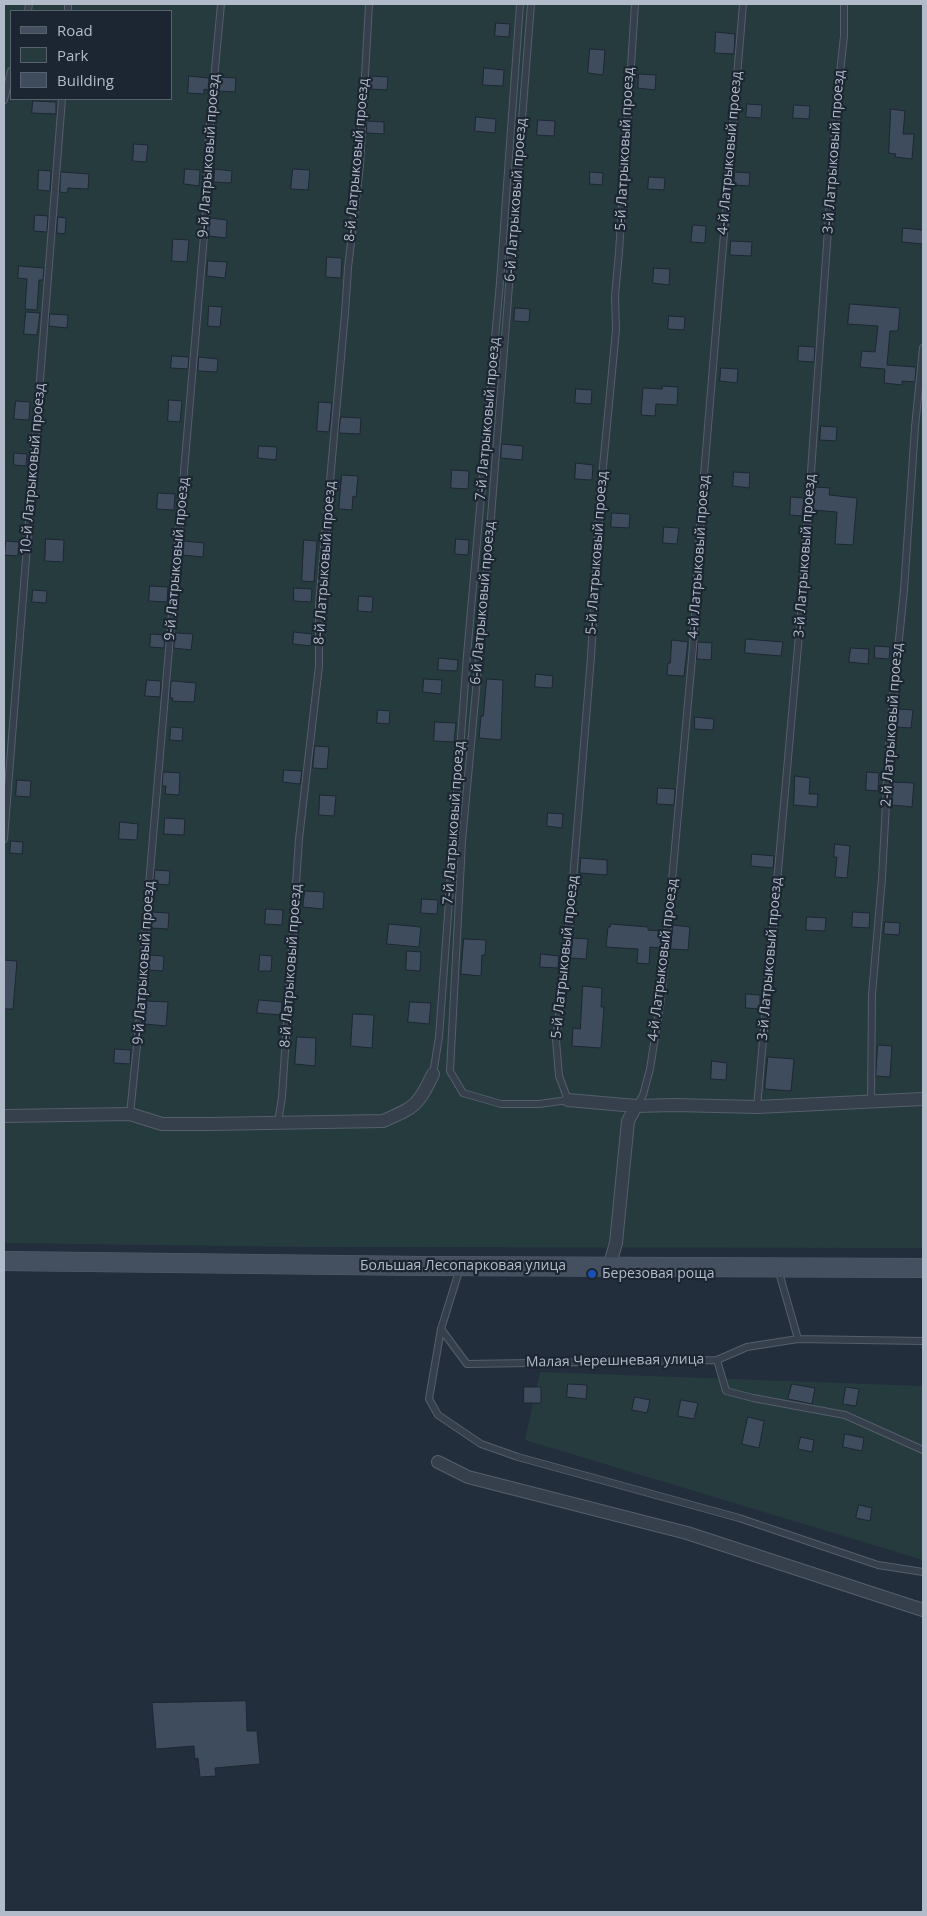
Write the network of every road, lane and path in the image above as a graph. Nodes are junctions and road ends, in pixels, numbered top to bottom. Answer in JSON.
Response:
{"nodes":[{"id":1,"x":221,"y":4,"type":"edge"},
{"id":2,"x":369,"y":4,"type":"edge"},
{"id":3,"x":520,"y":4,"type":"edge"},
{"id":4,"x":531,"y":4,"type":"edge"},
{"id":5,"x":634,"y":4,"type":"edge"},
{"id":6,"x":743,"y":4,"type":"edge"},
{"id":7,"x":844,"y":4,"type":"edge"},
{"id":8,"x":10,"y":75,"type":"edge"},
{"id":9,"x":4,"y":100,"type":"edge"},
{"id":10,"x":62,"y":100,"type":"edge"},
{"id":11,"x":923,"y":348,"type":"edge"},
{"id":12,"x":4,"y":839,"type":"edge"},
{"id":13,"x":433,"y":1074,"type":"joint"},
{"id":14,"x":923,"y":1099,"type":"edge"},
{"id":15,"x":568,"y":1100,"type":"junction"},
{"id":16,"x":871,"y":1102,"type":"junction"},
{"id":17,"x":636,"y":1106,"type":"junction"},
{"id":18,"x":756,"y":1107,"type":"junction"},
{"id":19,"x":130,"y":1114,"type":"junction"},
{"id":20,"x":4,"y":1116,"type":"edge"},
{"id":21,"x":278,"y":1122,"type":"junction"},
{"id":22,"x":4,"y":1261,"type":"edge"},
{"id":23,"x":460,"y":1266,"type":"junction"},
{"id":24,"x":609,"y":1267,"type":"junction"},
{"id":25,"x":778,"y":1268,"type":"junction"},
{"id":26,"x":923,"y":1268,"type":"edge"},
{"id":27,"x":441,"y":1329,"type":"junction"},
{"id":28,"x":798,"y":1339,"type":"junction"},
{"id":29,"x":923,"y":1341,"type":"edge"},
{"id":30,"x":717,"y":1360,"type":"junction"},
{"id":31,"x":923,"y":1450,"type":"edge"},
{"id":32,"x":438,"y":1462,"type":"dead end"},
{"id":33,"x":923,"y":1572,"type":"edge"},
{"id":34,"x":923,"y":1610,"type":"edge"}],
"edges":[{"from":1,"to":19,"type":"lane","name":"9-й Латрыковый проезд"},
{"from":2,"to":21,"type":"lane","name":"8-й Латрыковый проезд"},
{"from":3,"to":13,"type":"lane","name":"7-й Латрыковый проезд"},
{"from":4,"to":15,"type":"lane","name":"6-й Латрыковый проезд"},
{"from":5,"to":15,"type":"lane","name":"5-й Латрыковый проезд"},
{"from":6,"to":17,"type":"lane","name":"4-й Латрыковый проезд"},
{"from":7,"to":18,"type":"lane","name":"3-й Латрыковый проезд"},
{"from":8,"to":9,"type":"lane"},
{"from":10,"to":12,"type":"lane","name":"10-й Латрыковый проезд"},
{"from":11,"to":16,"type":"lane","name":"2-й Латрыковый проезд"},
{"from":13,"to":21,"type":"street"},
{"from":14,"to":16,"type":"street"},
{"from":15,"to":17,"type":"street"},
{"from":16,"to":18,"type":"street"},
{"from":17,"to":18,"type":"street"},
{"from":17,"to":24,"type":"street"},
{"from":19,"to":20,"type":"street"},
{"from":19,"to":21,"type":"street"},
{"from":22,"to":23,"type":"main road","name":"Большая Лесопарковая улица"},
{"from":23,"to":24,"type":"main road","name":"Большая Лесопарковая улица"},
{"from":23,"to":27,"type":"lane"},
{"from":24,"to":25,"type":"main road","name":"Большая Лесопарковая улица"},
{"from":25,"to":26,"type":"main road","name":"Большая Лесопарковая улица"},
{"from":25,"to":28,"type":"lane"},
{"from":27,"to":30,"type":"lane","name":"Малая Черешневая улица"},
{"from":27,"to":33,"type":"lane"},
{"from":28,"to":29,"type":"lane","name":"Малая Черешневая улица"},
{"from":28,"to":30,"type":"lane","name":"Малая Черешневая улица"},
{"from":30,"to":31,"type":"lane"},
{"from":32,"to":34,"type":"street"}]}
